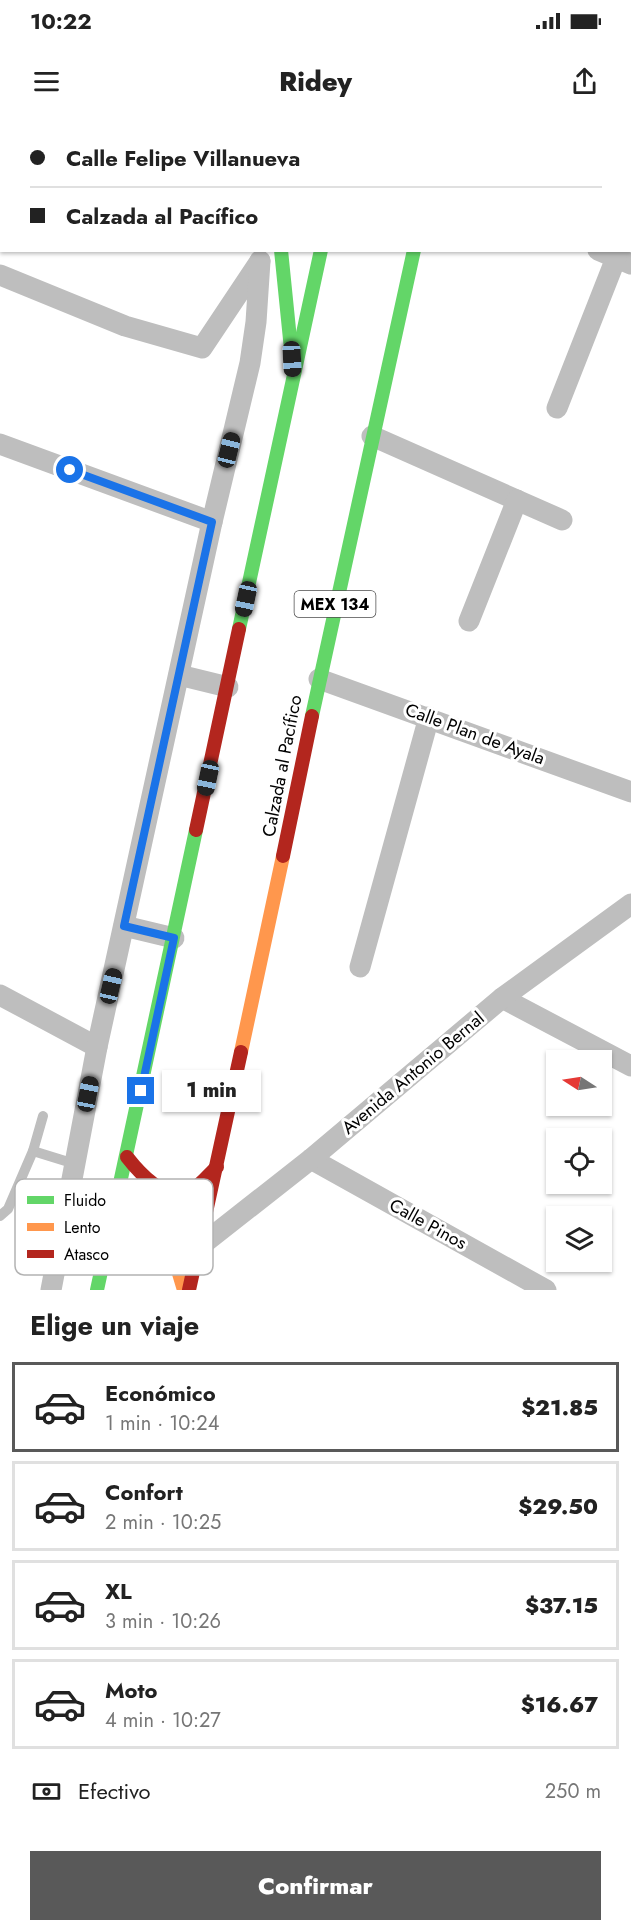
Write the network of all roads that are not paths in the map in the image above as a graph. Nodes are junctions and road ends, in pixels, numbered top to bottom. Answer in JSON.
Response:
{"nodes":[{"id":1,"x":281,"y":252,"type":"edge"},
{"id":2,"x":321,"y":252,"type":"edge"},
{"id":3,"x":414,"y":252,"type":"edge"},
{"id":4,"x":264,"y":256,"type":"edge"},
{"id":5,"x":615,"y":257,"type":"edge"},
{"id":6,"x":0,"y":275,"type":"edge"},
{"id":7,"x":293,"y":380,"type":"junction"},
{"id":8,"x":557,"y":408,"type":"dead end"},
{"id":9,"x":372,"y":436,"type":"junction"},
{"id":10,"x":0,"y":444,"type":"edge"},
{"id":11,"x":516,"y":500,"type":"junction"},
{"id":12,"x":562,"y":520,"type":"dead end"},
{"id":13,"x":212,"y":522,"type":"junction"},
{"id":14,"x":469,"y":621,"type":"dead end"},
{"id":15,"x":179,"y":675,"type":"junction"},
{"id":16,"x":319,"y":679,"type":"junction"},
{"id":17,"x":228,"y":687,"type":"junction"},
{"id":18,"x":429,"y":717,"type":"junction"},
{"id":19,"x":631,"y":792,"type":"edge"},
{"id":20,"x":631,"y":904,"type":"edge"},
{"id":21,"x":124,"y":926,"type":"junction"},
{"id":22,"x":174,"y":938,"type":"junction"},
{"id":23,"x":360,"y":967,"type":"dead end"},
{"id":24,"x":0,"y":995,"type":"edge"},
{"id":25,"x":502,"y":998,"type":"junction"},
{"id":26,"x":97,"y":1047,"type":"junction"},
{"id":27,"x":631,"y":1066,"type":"edge"},
{"id":28,"x":43,"y":1116,"type":"dead end"},
{"id":29,"x":33,"y":1151,"type":"junction"},
{"id":30,"x":127,"y":1157,"type":"junction"},
{"id":31,"x":311,"y":1159,"type":"junction"},
{"id":32,"x":75,"y":1164,"type":"junction"},
{"id":33,"x":217,"y":1167,"type":"junction"},
{"id":34,"x":21,"y":1179,"type":"edge"},
{"id":35,"x":72,"y":1179,"type":"edge"},
{"id":36,"x":122,"y":1179,"type":"edge"},
{"id":37,"x":149,"y":1179,"type":"edge"},
{"id":38,"x":204,"y":1179,"type":"edge"},
{"id":39,"x":213,"y":1185,"type":"edge"},
{"id":40,"x":15,"y":1193,"type":"edge"},
{"id":41,"x":0,"y":1216,"type":"edge"},
{"id":42,"x":213,"y":1236,"type":"edge"},
{"id":43,"x":54,"y":1275,"type":"edge"},
{"id":44,"x":100,"y":1275,"type":"edge"},
{"id":45,"x":179,"y":1275,"type":"edge"},
{"id":46,"x":192,"y":1275,"type":"edge"},
{"id":47,"x":51,"y":1290,"type":"edge"},
{"id":48,"x":97,"y":1290,"type":"edge"},
{"id":49,"x":184,"y":1290,"type":"edge"},
{"id":50,"x":189,"y":1290,"type":"edge"},
{"id":51,"x":546,"y":1290,"type":"edge"}],
"edges":[{"from":1,"to":7,"type":"main road"},
{"from":2,"to":7,"type":"main road"},
{"from":3,"to":9,"type":"main road","name":"Calzada al Pacífico","number":"MEX 134"},
{"from":4,"to":6,"type":"street"},
{"from":4,"to":13,"type":"street"},
{"from":5,"to":8,"type":"street"},
{"from":7,"to":17,"type":"main road"},
{"from":9,"to":11,"type":"street"},
{"from":9,"to":16,"type":"main road","name":"Calzada al Pacífico","number":"MEX 134"},
{"from":10,"to":13,"type":"street"},
{"from":11,"to":12,"type":"street"},
{"from":11,"to":14,"type":"street"},
{"from":13,"to":15,"type":"street"},
{"from":15,"to":17,"type":"street"},
{"from":15,"to":21,"type":"street"},
{"from":16,"to":18,"type":"street","name":"Calle Plan de Ayala"},
{"from":16,"to":33,"type":"main road","name":"Calzada al Pacífico","number":"MEX 134"},
{"from":17,"to":22,"type":"main road"},
{"from":18,"to":19,"type":"street","name":"Calle Plan de Ayala"},
{"from":18,"to":23,"type":"street"},
{"from":20,"to":25,"type":"street","name":"Avenida Antonio Bernal"},
{"from":21,"to":22,"type":"street"},
{"from":21,"to":26,"type":"street"},
{"from":22,"to":30,"type":"main road"},
{"from":24,"to":26,"type":"street"},
{"from":25,"to":27,"type":"street"},
{"from":25,"to":31,"type":"street","name":"Avenida Antonio Bernal"},
{"from":26,"to":32,"type":"street"},
{"from":28,"to":29,"type":"lane"},
{"from":29,"to":32,"type":"lane"},
{"from":29,"to":34,"type":"lane"},
{"from":30,"to":36,"type":"main road"},
{"from":30,"to":37,"type":"main road"},
{"from":31,"to":42,"type":"street","name":"Avenida Antonio Bernal"},
{"from":31,"to":51,"type":"street","name":"Calle Pinos"},
{"from":32,"to":35,"type":"street"},
{"from":33,"to":38,"type":"main road"},
{"from":33,"to":39,"type":"main road","name":"Calzada al Pacífico","number":"MEX 134"},
{"from":40,"to":41,"type":"lane"},
{"from":43,"to":47,"type":"street"},
{"from":44,"to":48,"type":"main road"},
{"from":45,"to":49,"type":"main road"},
{"from":46,"to":50,"type":"main road","name":"Calzada al Pacífico","number":"MEX 134"}]}
